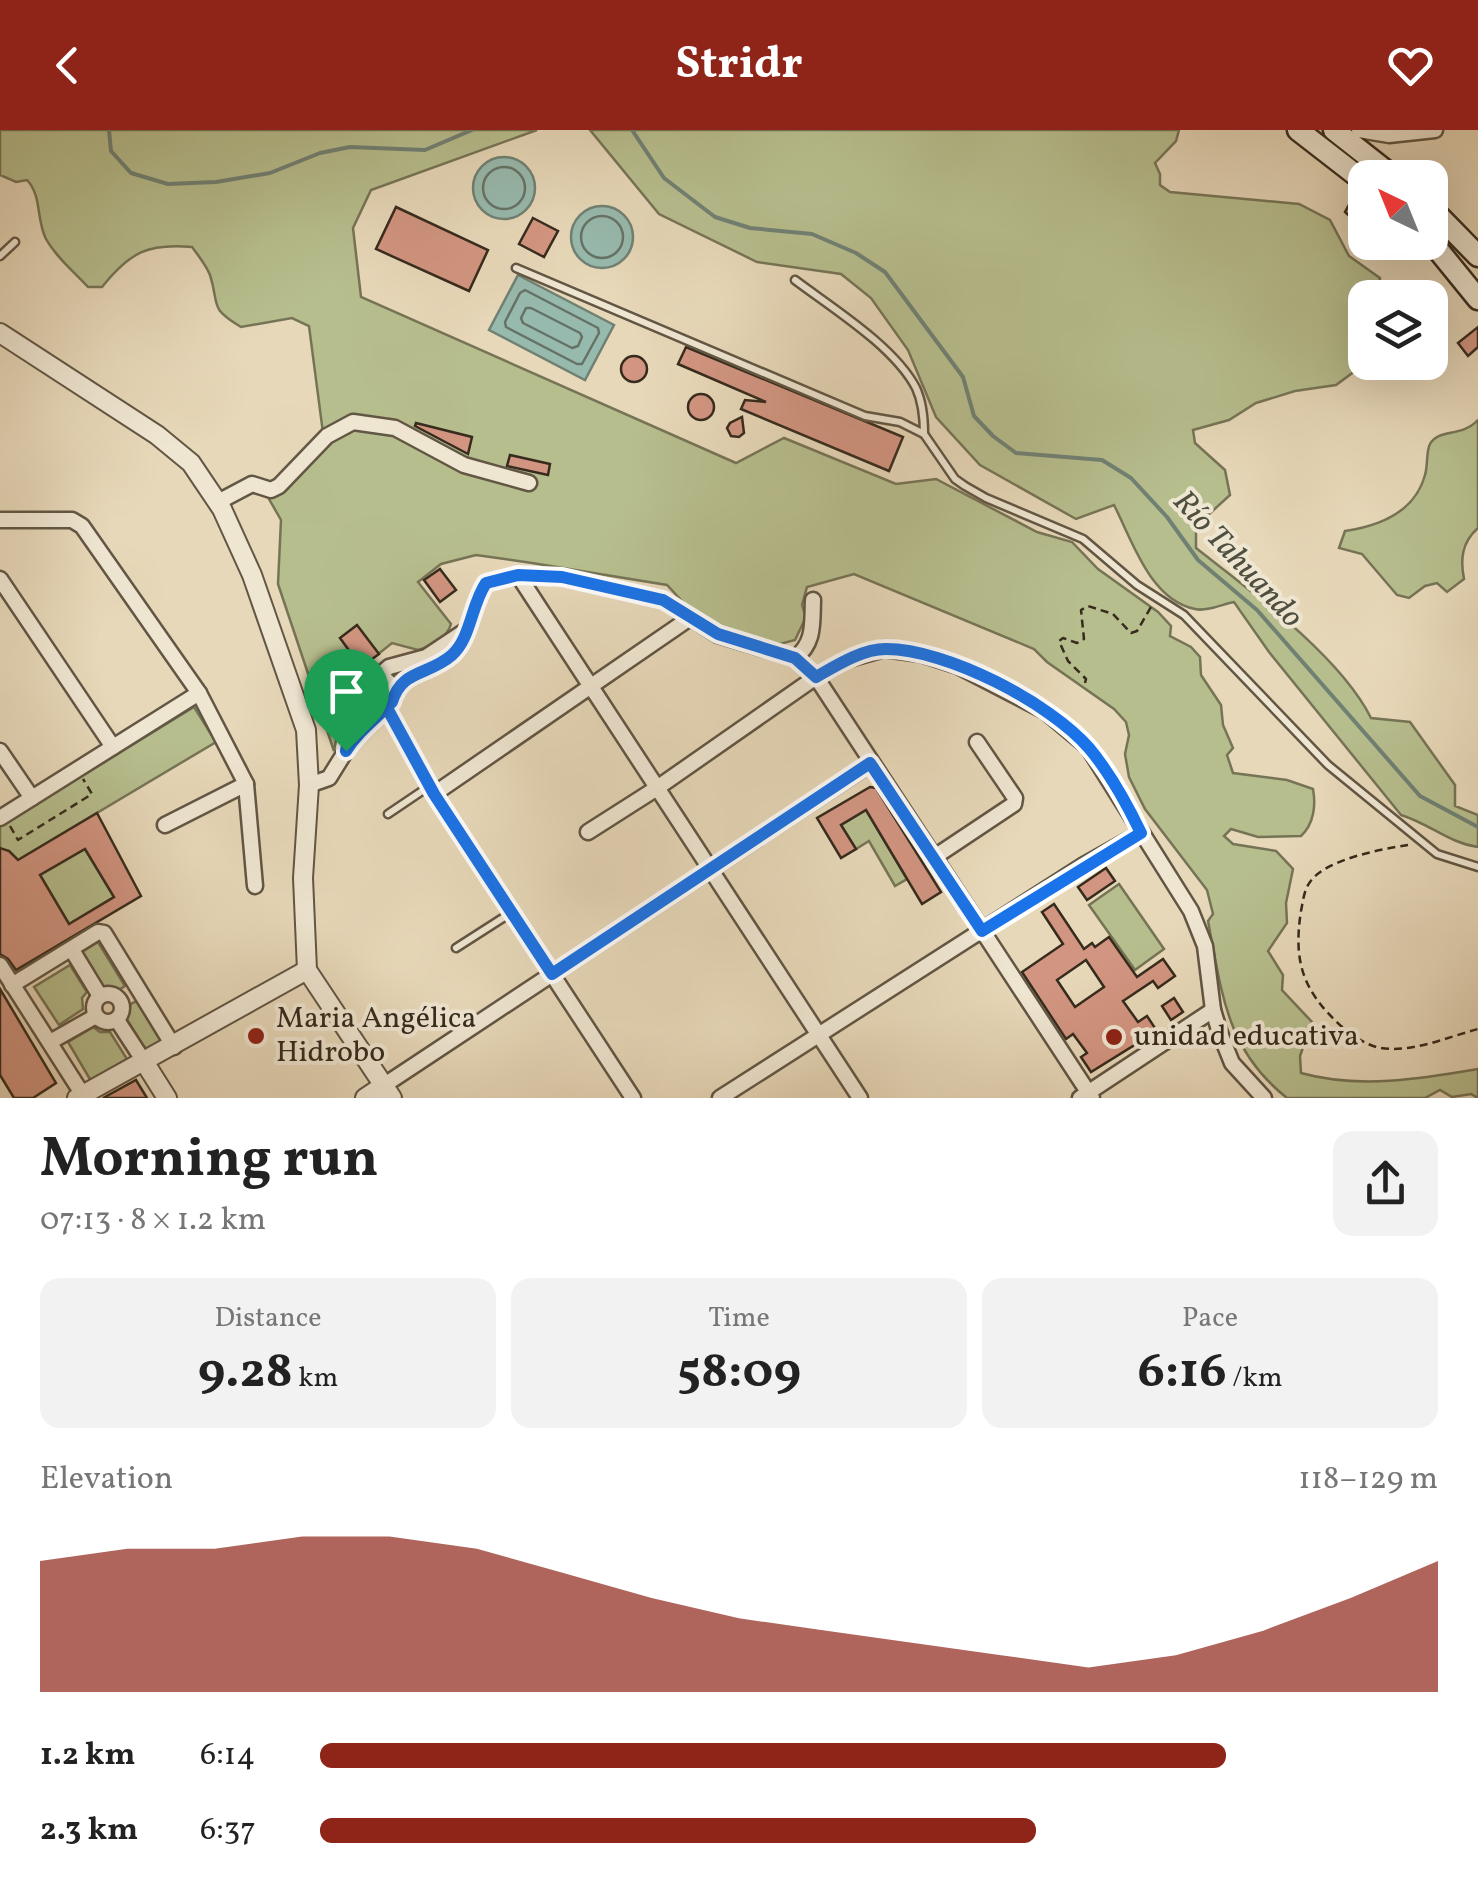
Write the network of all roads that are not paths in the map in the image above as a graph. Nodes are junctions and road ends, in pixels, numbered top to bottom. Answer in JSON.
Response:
{"nodes":[{"id":1,"x":1298,"y":130,"type":"edge"},
{"id":2,"x":1334,"y":130,"type":"edge"},
{"id":3,"x":1359,"y":130,"type":"edge"},
{"id":4,"x":1435,"y":130,"type":"edge"},
{"id":5,"x":1372,"y":160,"type":"edge"},
{"id":6,"x":1348,"y":169,"type":"edge"},
{"id":7,"x":1448,"y":225,"type":"edge"},
{"id":8,"x":16,"y":242,"type":"dead end"},
{"id":9,"x":0,"y":256,"type":"edge"},
{"id":10,"x":1478,"y":256,"type":"edge"},
{"id":11,"x":1446,"y":260,"type":"edge"},
{"id":12,"x":516,"y":268,"type":"dead end"},
{"id":13,"x":794,"y":280,"type":"dead end"},
{"id":14,"x":1478,"y":299,"type":"edge"},
{"id":15,"x":0,"y":333,"type":"edge"},
{"id":16,"x":924,"y":434,"type":"junction"},
{"id":17,"x":529,"y":483,"type":"dead end"},
{"id":18,"x":218,"y":502,"type":"junction"},
{"id":19,"x":4,"y":520,"type":"edge"},
{"id":20,"x":518,"y":575,"type":"junction"},
{"id":21,"x":0,"y":579,"type":"edge"},
{"id":22,"x":813,"y":600,"type":"dead end"},
{"id":23,"x":690,"y":618,"type":"junction"},
{"id":24,"x":465,"y":631,"type":"junction"},
{"id":25,"x":795,"y":658,"type":"junction"},
{"id":26,"x":816,"y":677,"type":"junction"},
{"id":27,"x":376,"y":678,"type":"junction"},
{"id":28,"x":591,"y":688,"type":"junction"},
{"id":29,"x":394,"y":690,"type":"junction"},
{"id":30,"x":200,"y":692,"type":"junction"},
{"id":31,"x":362,"y":695,"type":"junction"},
{"id":32,"x":384,"y":709,"type":"junction"},
{"id":33,"x":977,"y":742,"type":"dead end"},
{"id":34,"x":113,"y":747,"type":"junction"},
{"id":35,"x":0,"y":751,"type":"edge"},
{"id":36,"x":346,"y":751,"type":"junction"},
{"id":37,"x":870,"y":763,"type":"junction"},
{"id":38,"x":246,"y":784,"type":"junction"},
{"id":39,"x":309,"y":785,"type":"junction"},
{"id":40,"x":657,"y":788,"type":"junction"},
{"id":41,"x":432,"y":790,"type":"junction"},
{"id":42,"x":30,"y":800,"type":"junction"},
{"id":43,"x":388,"y":814,"type":"dead end"},
{"id":44,"x":2,"y":817,"type":"edge"},
{"id":45,"x":165,"y":825,"type":"dead end"},
{"id":46,"x":588,"y":832,"type":"dead end"},
{"id":47,"x":1141,"y":833,"type":"junction"},
{"id":48,"x":934,"y":858,"type":"junction"},
{"id":49,"x":1478,"y":866,"type":"edge"},
{"id":50,"x":710,"y":869,"type":"junction"},
{"id":51,"x":254,"y":886,"type":"dead end"},
{"id":52,"x":512,"y":913,"type":"junction"},
{"id":53,"x":982,"y":931,"type":"junction"},
{"id":54,"x":456,"y":948,"type":"dead end"},
{"id":55,"x":72,"y":950,"type":"junction"},
{"id":56,"x":0,"y":965,"type":"edge"},
{"id":57,"x":307,"y":970,"type":"junction"},
{"id":58,"x":552,"y":974,"type":"junction"},
{"id":59,"x":12,"y":986,"type":"junction"},
{"id":60,"x":137,"y":990,"type":"junction"},
{"id":61,"x":100,"y":996,"type":"junction"},
{"id":62,"x":120,"y":1000,"type":"junction"},
{"id":63,"x":1212,"y":1010,"type":"junction"},
{"id":64,"x":96,"y":1016,"type":"junction"},
{"id":65,"x":116,"y":1020,"type":"junction"},
{"id":66,"x":819,"y":1034,"type":"junction"},
{"id":67,"x":50,"y":1042,"type":"junction"},
{"id":68,"x":174,"y":1047,"type":"junction"},
{"id":69,"x":145,"y":1063,"type":"junction"},
{"id":70,"x":387,"y":1092,"type":"edge"},
{"id":71,"x":80,"y":1096,"type":"edge"},
{"id":72,"x":1086,"y":1096,"type":"edge"},
{"id":73,"x":166,"y":1098,"type":"edge"},
{"id":74,"x":364,"y":1098,"type":"edge"},
{"id":75,"x":633,"y":1098,"type":"edge"},
{"id":76,"x":720,"y":1098,"type":"edge"},
{"id":77,"x":860,"y":1098,"type":"edge"},
{"id":78,"x":1264,"y":1098,"type":"edge"}],
"edges":[{"from":1,"to":6,"type":"main road"},
{"from":2,"to":5,"type":"main road"},
{"from":3,"to":4,"type":"street"},
{"from":7,"to":10,"type":"main road"},
{"from":8,"to":9,"type":"lane"},
{"from":11,"to":14,"type":"main road"},
{"from":12,"to":16,"type":"lane"},
{"from":13,"to":16,"type":"lane"},
{"from":15,"to":18,"type":"street"},
{"from":16,"to":49,"type":"lane"},
{"from":17,"to":18,"type":"street"},
{"from":18,"to":39,"type":"street"},
{"from":19,"to":30,"type":"street"},
{"from":20,"to":23,"type":"street"},
{"from":20,"to":24,"type":"street"},
{"from":20,"to":28,"type":"street"},
{"from":21,"to":34,"type":"street"},
{"from":22,"to":25,"type":"street"},
{"from":23,"to":25,"type":"street"},
{"from":23,"to":28,"type":"street"},
{"from":24,"to":27,"type":"street"},
{"from":24,"to":29,"type":"street"},
{"from":25,"to":26,"type":"street"},
{"from":26,"to":37,"type":"street"},
{"from":26,"to":40,"type":"street"},
{"from":26,"to":47,"type":"street"},
{"from":27,"to":29,"type":"street"},
{"from":27,"to":31,"type":"street"},
{"from":28,"to":40,"type":"street"},
{"from":28,"to":41,"type":"street"},
{"from":29,"to":32,"type":"street"},
{"from":30,"to":34,"type":"street"},
{"from":30,"to":38,"type":"street"},
{"from":31,"to":32,"type":"street"},
{"from":31,"to":36,"type":"street"},
{"from":32,"to":36,"type":"street"},
{"from":32,"to":41,"type":"street"},
{"from":33,"to":48,"type":"street"},
{"from":34,"to":42,"type":"street"},
{"from":35,"to":42,"type":"street"},
{"from":36,"to":39,"type":"street"},
{"from":37,"to":48,"type":"street"},
{"from":37,"to":50,"type":"street"},
{"from":38,"to":45,"type":"street"},
{"from":38,"to":51,"type":"street"},
{"from":39,"to":57,"type":"street"},
{"from":40,"to":46,"type":"street"},
{"from":40,"to":50,"type":"street"},
{"from":41,"to":43,"type":"lane"},
{"from":41,"to":52,"type":"street"},
{"from":42,"to":44,"type":"street"},
{"from":47,"to":53,"type":"street"},
{"from":47,"to":63,"type":"street"},
{"from":48,"to":53,"type":"street"},
{"from":50,"to":58,"type":"street"},
{"from":50,"to":66,"type":"street"},
{"from":52,"to":54,"type":"lane"},
{"from":52,"to":58,"type":"street"},
{"from":53,"to":66,"type":"street"},
{"from":53,"to":72,"type":"street"},
{"from":55,"to":59,"type":"street"},
{"from":55,"to":60,"type":"street"},
{"from":55,"to":61,"type":"street"},
{"from":56,"to":59,"type":"street"},
{"from":57,"to":68,"type":"street"},
{"from":57,"to":70,"type":"street"},
{"from":58,"to":70,"type":"street"},
{"from":58,"to":75,"type":"street"},
{"from":59,"to":67,"type":"street"},
{"from":60,"to":62,"type":"street"},
{"from":60,"to":68,"type":"street"},
{"from":61,"to":62,"type":"street"},
{"from":61,"to":64,"type":"street"},
{"from":62,"to":65,"type":"street"},
{"from":63,"to":72,"type":"street"},
{"from":63,"to":78,"type":"street"},
{"from":64,"to":65,"type":"street"},
{"from":64,"to":67,"type":"street"},
{"from":65,"to":69,"type":"street"},
{"from":66,"to":76,"type":"street"},
{"from":66,"to":77,"type":"street"},
{"from":67,"to":71,"type":"street"},
{"from":68,"to":69,"type":"street"},
{"from":69,"to":71,"type":"street"},
{"from":69,"to":73,"type":"street"},
{"from":70,"to":74,"type":"street"}]}
